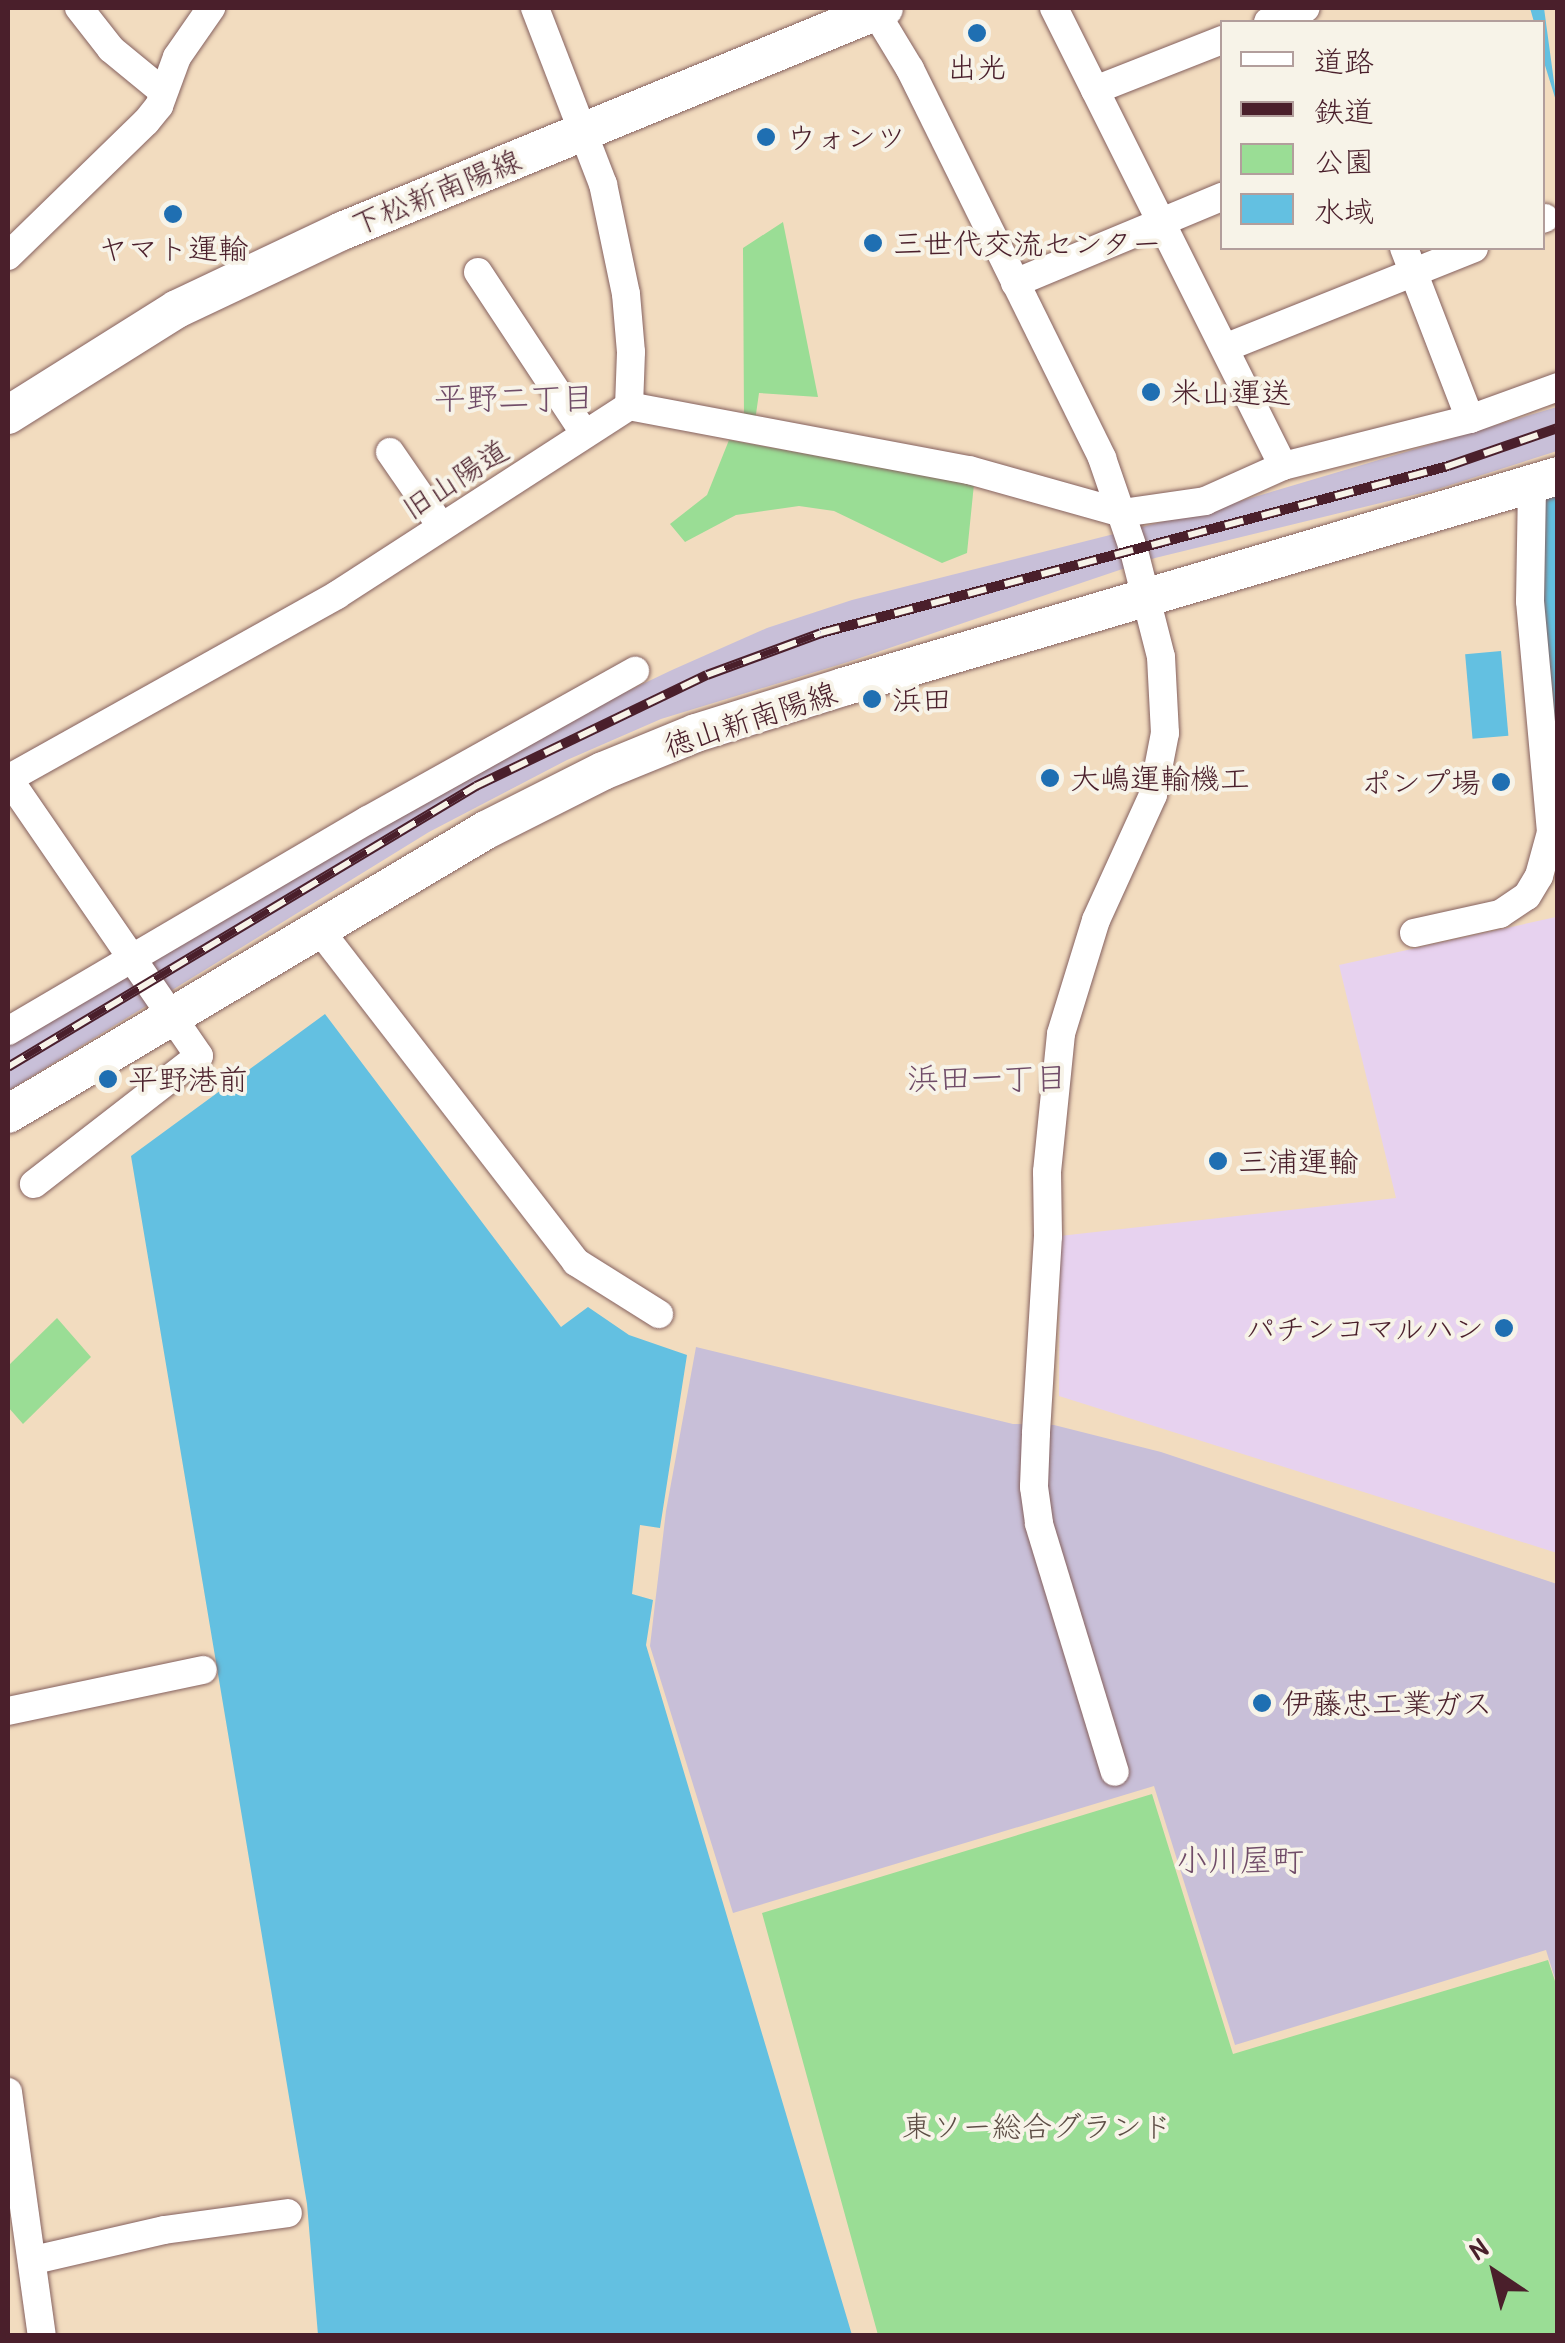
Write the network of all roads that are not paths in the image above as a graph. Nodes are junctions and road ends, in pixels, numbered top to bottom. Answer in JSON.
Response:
{"nodes":[{"id":1,"x":78,"y":8,"type":"edge"},
{"id":2,"x":211,"y":8,"type":"edge"},
{"id":3,"x":534,"y":8,"type":"edge"},
{"id":4,"x":1054,"y":8,"type":"edge"},
{"id":5,"x":878,"y":9,"type":"edge"},
{"id":6,"x":1304,"y":12,"type":"edge"},
{"id":7,"x":1275,"y":20,"type":"edge"},
{"id":8,"x":1220,"y":41,"type":"edge"},
{"id":9,"x":162,"y":90,"type":"junction"},
{"id":10,"x":1094,"y":90,"type":"junction"},
{"id":11,"x":584,"y":132,"type":"junction"},
{"id":12,"x":1220,"y":198,"type":"edge"},
{"id":13,"x":1161,"y":225,"type":"junction"},
{"id":14,"x":1463,"y":250,"type":"edge"},
{"id":15,"x":8,"y":256,"type":"edge"},
{"id":16,"x":1409,"y":260,"type":"edge"},
{"id":17,"x":478,"y":272,"type":"dead end"},
{"id":18,"x":1015,"y":282,"type":"junction"},
{"id":19,"x":1226,"y":346,"type":"junction"},
{"id":20,"x":1558,"y":387,"type":"edge"},
{"id":21,"x":628,"y":406,"type":"junction"},
{"id":22,"x":8,"y":415,"type":"edge"},
{"id":23,"x":1470,"y":420,"type":"junction"},
{"id":24,"x":584,"y":433,"type":"junction"},
{"id":25,"x":390,"y":452,"type":"dead end"},
{"id":26,"x":1283,"y":466,"type":"junction"},
{"id":27,"x":1544,"y":479,"type":"edge"},
{"id":28,"x":1122,"y":513,"type":"junction"},
{"id":29,"x":441,"y":526,"type":"junction"},
{"id":30,"x":1146,"y":598,"type":"junction"},
{"id":31,"x":635,"y":672,"type":"dead end"},
{"id":32,"x":8,"y":779,"type":"edge"},
{"id":33,"x":318,"y":928,"type":"junction"},
{"id":34,"x":1414,"y":933,"type":"dead end"},
{"id":35,"x":135,"y":958,"type":"junction"},
{"id":36,"x":171,"y":1017,"type":"junction"},
{"id":37,"x":8,"y":1031,"type":"edge"},
{"id":38,"x":8,"y":1114,"type":"edge"},
{"id":39,"x":34,"y":1184,"type":"dead end"},
{"id":40,"x":658,"y":1314,"type":"dead end"},
{"id":41,"x":203,"y":1670,"type":"dead end"},
{"id":42,"x":8,"y":1711,"type":"edge"},
{"id":43,"x":1115,"y":1772,"type":"dead end"},
{"id":44,"x":8,"y":2092,"type":"edge"},
{"id":45,"x":288,"y":2213,"type":"dead end"},
{"id":46,"x":34,"y":2260,"type":"junction"},
{"id":47,"x":42,"y":2336,"type":"edge"}],
"edges":[{"from":1,"to":9,"type":"street"},
{"from":2,"to":9,"type":"street"},
{"from":3,"to":11,"type":"street"},
{"from":4,"to":10,"type":"street"},
{"from":5,"to":11,"type":"main road","name":"下松新南陽線"},
{"from":5,"to":18,"type":"street"},
{"from":6,"to":7,"type":"street"},
{"from":8,"to":10,"type":"street"},
{"from":9,"to":15,"type":"street"},
{"from":10,"to":13,"type":"street"},
{"from":11,"to":21,"type":"street"},
{"from":11,"to":22,"type":"main road","name":"下松新南陽線"},
{"from":12,"to":13,"type":"street"},
{"from":13,"to":18,"type":"street"},
{"from":13,"to":19,"type":"street"},
{"from":14,"to":16,"type":"street"},
{"from":16,"to":19,"type":"street"},
{"from":16,"to":23,"type":"street"},
{"from":17,"to":24,"type":"street"},
{"from":18,"to":28,"type":"street"},
{"from":19,"to":26,"type":"street"},
{"from":20,"to":23,"type":"street"},
{"from":21,"to":24,"type":"street","name":"旧山陽道"},
{"from":21,"to":28,"type":"street"},
{"from":23,"to":26,"type":"street"},
{"from":24,"to":29,"type":"street","name":"旧山陽道"},
{"from":25,"to":29,"type":"street"},
{"from":26,"to":28,"type":"street"},
{"from":27,"to":30,"type":"main road","name":"徳山新南陽線"},
{"from":27,"to":34,"type":"street"},
{"from":28,"to":30,"type":"street"},
{"from":29,"to":32,"type":"street","name":"旧山陽道"},
{"from":30,"to":33,"type":"main road","name":"徳山新南陽線"},
{"from":30,"to":43,"type":"street"},
{"from":31,"to":35,"type":"street"},
{"from":32,"to":35,"type":"street"},
{"from":33,"to":36,"type":"main road","name":"徳山新南陽線"},
{"from":33,"to":40,"type":"street"},
{"from":35,"to":36,"type":"street"},
{"from":35,"to":37,"type":"street"},
{"from":36,"to":38,"type":"main road","name":"徳山新南陽線"},
{"from":36,"to":39,"type":"street"},
{"from":41,"to":42,"type":"street"},
{"from":44,"to":46,"type":"street"},
{"from":45,"to":46,"type":"street"},
{"from":46,"to":47,"type":"street"}]}
